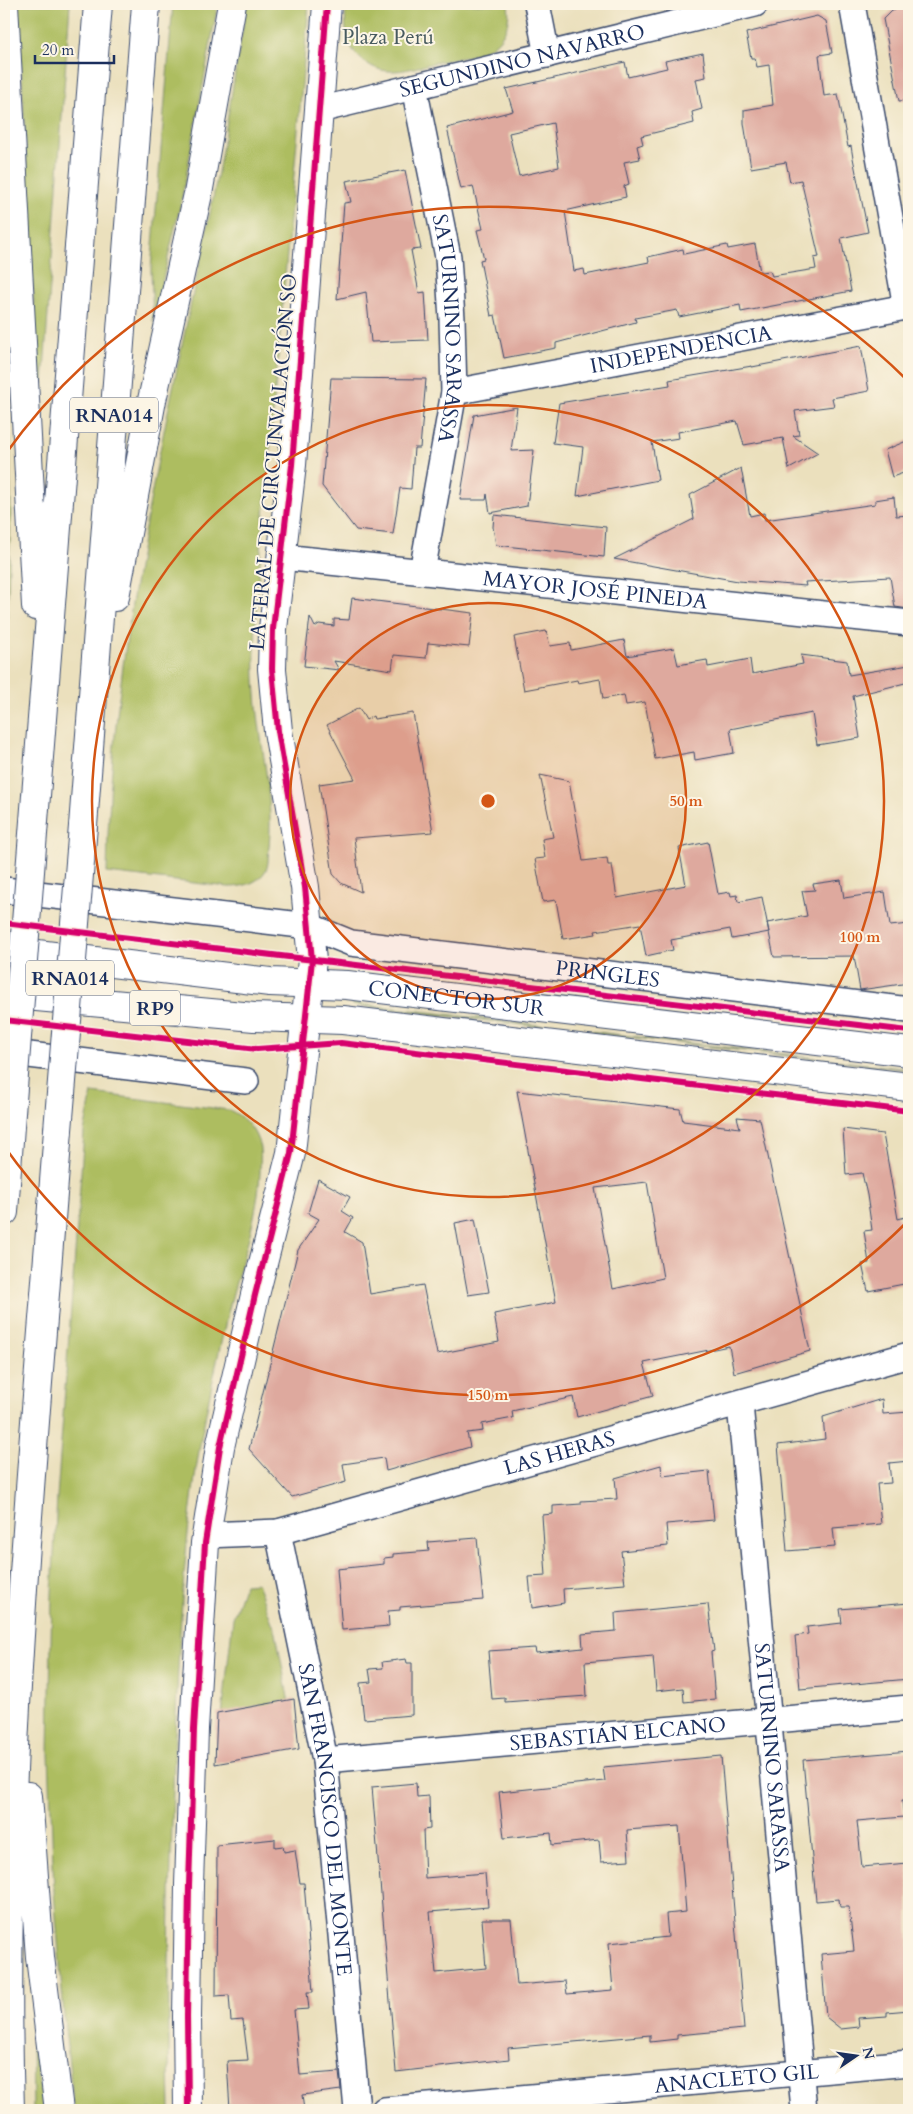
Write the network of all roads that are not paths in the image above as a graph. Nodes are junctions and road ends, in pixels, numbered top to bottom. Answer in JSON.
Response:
{"nodes":[{"id":1,"x":4,"y":4,"type":"edge"},
{"id":2,"x":98,"y":4,"type":"edge"},
{"id":3,"x":146,"y":4,"type":"edge"},
{"id":4,"x":232,"y":4,"type":"edge"},
{"id":5,"x":327,"y":4,"type":"edge"},
{"id":6,"x":537,"y":4,"type":"edge"},
{"id":7,"x":755,"y":4,"type":"edge"},
{"id":8,"x":852,"y":4,"type":"edge"},
{"id":9,"x":546,"y":55,"type":"junction"},
{"id":10,"x":414,"y":87,"type":"junction"},
{"id":11,"x":319,"y":110,"type":"junction"},
{"id":12,"x":908,"y":308,"type":"edge"},
{"id":13,"x":454,"y":392,"type":"junction"},
{"id":14,"x":282,"y":557,"type":"junction"},
{"id":15,"x":422,"y":572,"type":"junction"},
{"id":16,"x":909,"y":623,"type":"edge"},
{"id":17,"x":91,"y":716,"type":"junction"},
{"id":18,"x":41,"y":725,"type":"junction"},
{"id":19,"x":4,"y":890,"type":"edge"},
{"id":20,"x":309,"y":926,"type":"junction"},
{"id":21,"x":4,"y":950,"type":"edge"},
{"id":22,"x":310,"y":984,"type":"junction"},
{"id":23,"x":4,"y":994,"type":"edge"},
{"id":24,"x":909,"y":1010,"type":"edge"},
{"id":25,"x":306,"y":1020,"type":"junction"},
{"id":26,"x":4,"y":1052,"type":"edge"},
{"id":27,"x":909,"y":1052,"type":"edge"},
{"id":28,"x":246,"y":1080,"type":"dead end"},
{"id":29,"x":909,"y":1087,"type":"edge"},
{"id":30,"x":4,"y":1212,"type":"edge"},
{"id":31,"x":909,"y":1355,"type":"edge"},
{"id":32,"x":740,"y":1404,"type":"junction"},
{"id":33,"x":278,"y":1532,"type":"junction"},
{"id":34,"x":206,"y":1535,"type":"junction"},
{"id":35,"x":20,"y":1656,"type":"junction"},
{"id":36,"x":909,"y":1708,"type":"edge"},
{"id":37,"x":769,"y":1720,"type":"junction"},
{"id":38,"x":325,"y":1760,"type":"junction"},
{"id":39,"x":909,"y":2062,"type":"edge"},
{"id":40,"x":801,"y":2072,"type":"junction"},
{"id":41,"x":10,"y":2110,"type":"edge"},
{"id":42,"x":59,"y":2110,"type":"edge"},
{"id":43,"x":188,"y":2110,"type":"edge"},
{"id":44,"x":356,"y":2110,"type":"edge"},
{"id":45,"x":384,"y":2110,"type":"edge"},
{"id":46,"x":804,"y":2110,"type":"edge"}],
"edges":[{"from":1,"to":18,"type":"main road"},
{"from":2,"to":18,"type":"main road","number":"RNA014"},
{"from":3,"to":17,"type":"main road","number":"RNA014"},
{"from":4,"to":17,"type":"main road"},
{"from":5,"to":11,"type":"main road","name":"LATERAL DE CIRCUNVALACIÓN SO"},
{"from":6,"to":9,"type":"street"},
{"from":7,"to":9,"type":"street","name":"SEGUNDINO NAVARRO"},
{"from":8,"to":12,"type":"street"},
{"from":9,"to":10,"type":"street","name":"SEGUNDINO NAVARRO"},
{"from":10,"to":11,"type":"street","name":"SEGUNDINO NAVARRO"},
{"from":10,"to":13,"type":"street","name":"SATURNINO SARASSA"},
{"from":11,"to":14,"type":"main road","name":"LATERAL DE CIRCUNVALACIÓN SO"},
{"from":12,"to":13,"type":"street","name":"INDEPENDENCIA"},
{"from":13,"to":15,"type":"street","name":"SATURNINO SARASSA"},
{"from":14,"to":15,"type":"street","name":"MAYOR JOSÉ PINEDA"},
{"from":14,"to":20,"type":"main road","name":"LATERAL DE CIRCUNVALACIÓN SO"},
{"from":15,"to":16,"type":"street","name":"MAYOR JOSÉ PINEDA"},
{"from":17,"to":35,"type":"main road","number":"RNA014","bridge":true},
{"from":18,"to":30,"type":"main road","number":"RNA014","bridge":true},
{"from":19,"to":20,"type":"street","name":"PRINGLES"},
{"from":20,"to":22,"type":"main road","name":"LATERAL DE CIRCUNVALACIÓN SO"},
{"from":20,"to":24,"type":"street","name":"PRINGLES"},
{"from":21,"to":22,"type":"main road","name":"CONECTOR SUR","number":"RP9"},
{"from":22,"to":25,"type":"main road","name":"LATERAL DE CIRCUNVALACIÓN SO"},
{"from":22,"to":27,"type":"main road","name":"CONECTOR SUR","number":"RP9"},
{"from":23,"to":25,"type":"main road","name":"CONECTOR SUR","number":"RP9"},
{"from":25,"to":29,"type":"main road","name":"CONECTOR SUR","number":"RP9"},
{"from":25,"to":34,"type":"main road","name":"LATERAL DE CIRCUNVALACIÓN SO"},
{"from":26,"to":28,"type":"street"},
{"from":31,"to":32,"type":"street","name":"LAS HERAS"},
{"from":32,"to":33,"type":"street","name":"LAS HERAS"},
{"from":32,"to":37,"type":"street","name":"SATURNINO SARASSA"},
{"from":33,"to":34,"type":"street","name":"LAS HERAS"},
{"from":33,"to":38,"type":"street","name":"SAN FRANCISCO DEL MONTE"},
{"from":34,"to":43,"type":"main road","name":"LATERAL DE CIRCUNVALACIÓN SO"},
{"from":35,"to":41,"type":"main road","number":"RNA014"},
{"from":35,"to":42,"type":"main road"},
{"from":36,"to":37,"type":"street","name":"SEBASTIÁN ELCANO"},
{"from":37,"to":38,"type":"street","name":"SEBASTIÁN ELCANO"},
{"from":37,"to":40,"type":"street","name":"SATURNINO SARASSA"},
{"from":38,"to":44,"type":"street","name":"SAN FRANCISCO DEL MONTE"},
{"from":39,"to":40,"type":"street","name":"ANACLETO GIL"},
{"from":40,"to":45,"type":"street","name":"ANACLETO GIL"},
{"from":40,"to":46,"type":"street","name":"SATURNINO SARASSA"}]}
